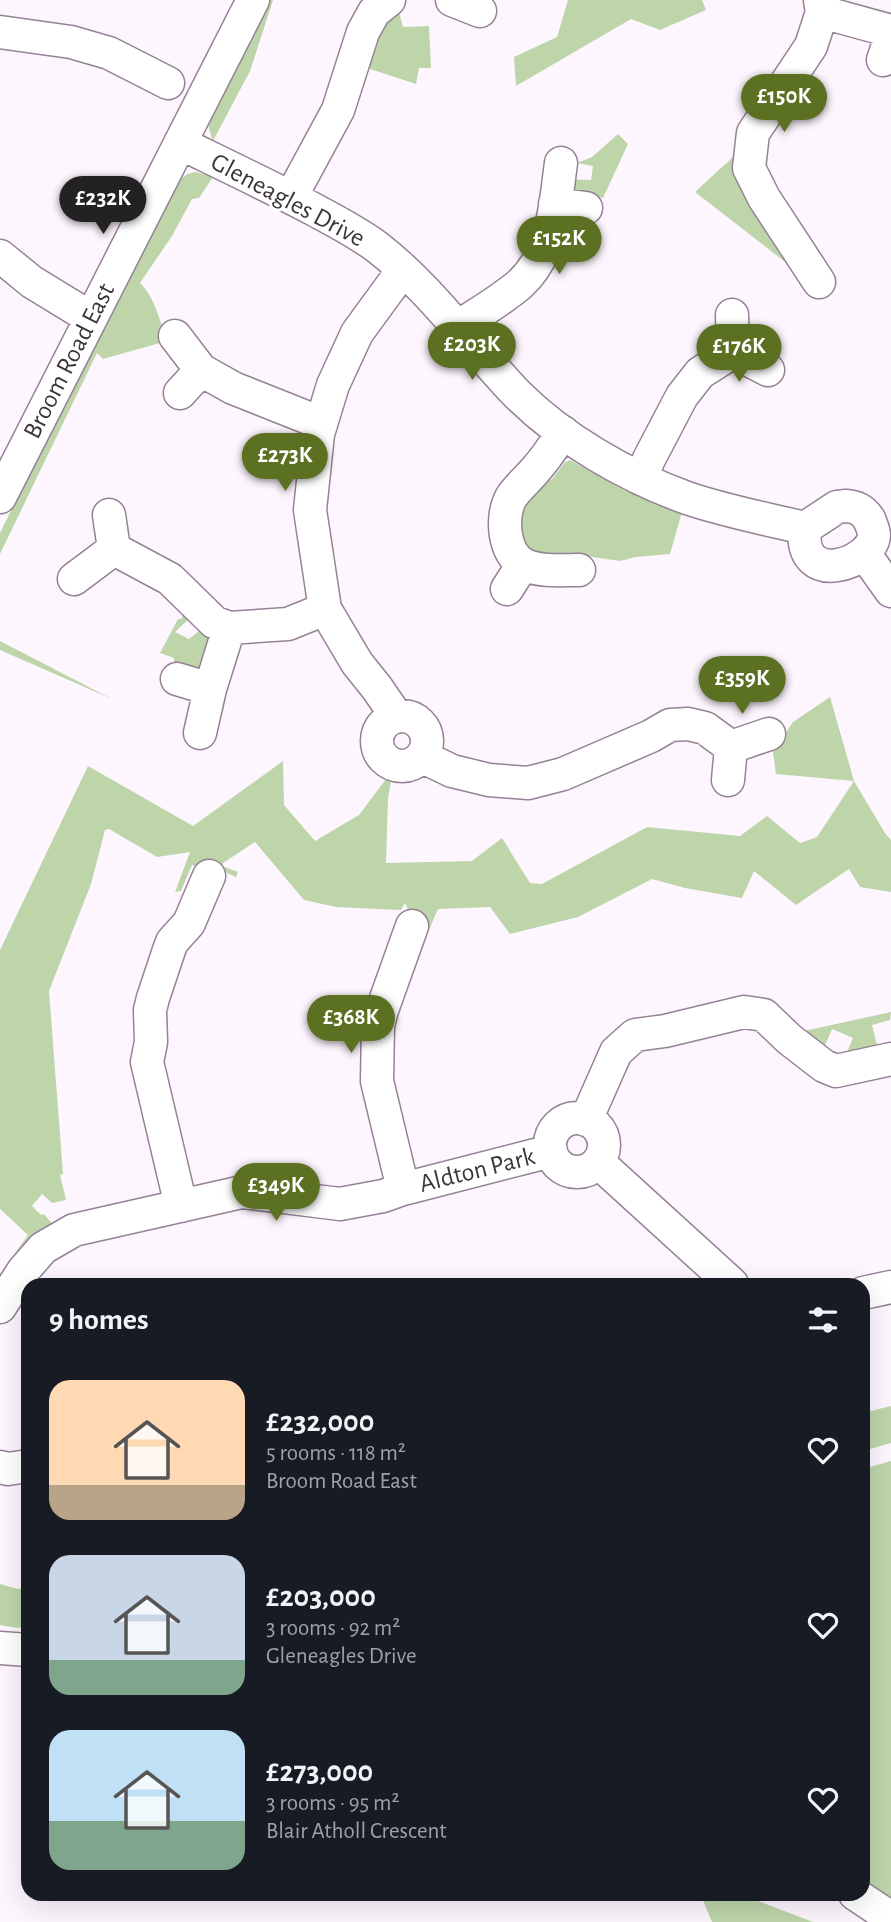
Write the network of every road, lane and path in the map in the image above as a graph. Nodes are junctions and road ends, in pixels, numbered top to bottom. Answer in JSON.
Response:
{"nodes":[{"id":1,"x":253,"y":0,"type":"edge"},
{"id":2,"x":389,"y":0,"type":"edge"},
{"id":3,"x":821,"y":6,"type":"edge"},
{"id":4,"x":0,"y":33,"type":"edge"},
{"id":5,"x":888,"y":42,"type":"edge"},
{"id":6,"x":167,"y":83,"type":"dead end"},
{"id":7,"x":180,"y":143,"type":"junction"},
{"id":8,"x":561,"y":163,"type":"dead end"},
{"id":9,"x":291,"y":197,"type":"junction"},
{"id":10,"x":555,"y":204,"type":"junction"},
{"id":11,"x":586,"y":208,"type":"dead end"},
{"id":12,"x":0,"y":256,"type":"edge"},
{"id":13,"x":403,"y":270,"type":"junction"},
{"id":14,"x":819,"y":282,"type":"dead end"},
{"id":15,"x":732,"y":315,"type":"dead end"},
{"id":16,"x":91,"y":317,"type":"junction"},
{"id":17,"x":458,"y":327,"type":"junction"},
{"id":18,"x":175,"y":336,"type":"dead end"},
{"id":19,"x":733,"y":352,"type":"junction"},
{"id":20,"x":201,"y":370,"type":"junction"},
{"id":21,"x":768,"y":370,"type":"dead end"},
{"id":22,"x":180,"y":393,"type":"dead end"},
{"id":23,"x":321,"y":423,"type":"junction"},
{"id":24,"x":563,"y":432,"type":"junction"},
{"id":25,"x":641,"y":479,"type":"junction"},
{"id":26,"x":0,"y":496,"type":"edge"},
{"id":27,"x":109,"y":515,"type":"dead end"},
{"id":28,"x":805,"y":528,"type":"junction"},
{"id":29,"x":114,"y":549,"type":"junction"},
{"id":30,"x":864,"y":553,"type":"junction"},
{"id":31,"x":579,"y":570,"type":"dead end"},
{"id":32,"x":75,"y":579,"type":"dead end"},
{"id":33,"x":891,"y":591,"type":"edge"},
{"id":34,"x":325,"y":609,"type":"junction"},
{"id":35,"x":229,"y":628,"type":"junction"},
{"id":36,"x":177,"y":679,"type":"dead end"},
{"id":37,"x":210,"y":689,"type":"junction"},
{"id":38,"x":200,"y":733,"type":"dead end"},
{"id":39,"x":769,"y":734,"type":"dead end"},
{"id":40,"x":731,"y":747,"type":"junction"},
{"id":41,"x":728,"y":780,"type":"dead end"},
{"id":42,"x":209,"y":876,"type":"dead end"},
{"id":43,"x":412,"y":926,"type":"dead end"},
{"id":44,"x":891,"y":1059,"type":"edge"},
{"id":45,"x":586,"y":1120,"type":"junction"},
{"id":46,"x":551,"y":1151,"type":"junction"},
{"id":47,"x":598,"y":1163,"type":"junction"},
{"id":48,"x":403,"y":1189,"type":"junction"},
{"id":49,"x":181,"y":1206,"type":"junction"},
{"id":50,"x":725,"y":1278,"type":"edge"},
{"id":51,"x":891,"y":1287,"type":"edge"},
{"id":52,"x":870,"y":1292,"type":"edge"},
{"id":53,"x":0,"y":1307,"type":"edge"},
{"id":54,"x":0,"y":1467,"type":"edge"},
{"id":55,"x":21,"y":1467,"type":"edge"},
{"id":56,"x":0,"y":1648,"type":"edge"},
{"id":57,"x":21,"y":1650,"type":"edge"},
{"id":58,"x":866,"y":1901,"type":"edge"},
{"id":59,"x":891,"y":1917,"type":"edge"}],
"edges":[{"from":1,"to":7,"type":"street","name":"Broom Road East"},
{"from":2,"to":9,"type":"street"},
{"from":3,"to":5,"type":"street"},
{"from":3,"to":14,"type":"street"},
{"from":4,"to":6,"type":"street"},
{"from":7,"to":9,"type":"street","name":"Gleneagles Drive"},
{"from":7,"to":16,"type":"street","name":"Broom Road East"},
{"from":8,"to":10,"type":"street"},
{"from":9,"to":13,"type":"street","name":"Gleneagles Drive"},
{"from":10,"to":11,"type":"street"},
{"from":10,"to":17,"type":"street"},
{"from":12,"to":16,"type":"street"},
{"from":13,"to":17,"type":"street","name":"Gleneagles Drive"},
{"from":13,"to":23,"type":"street"},
{"from":15,"to":19,"type":"street"},
{"from":16,"to":26,"type":"street","name":"Broom Road East"},
{"from":17,"to":24,"type":"street","name":"Gleneagles Drive"},
{"from":18,"to":20,"type":"street"},
{"from":19,"to":21,"type":"street"},
{"from":19,"to":25,"type":"street"},
{"from":20,"to":22,"type":"street"},
{"from":20,"to":23,"type":"street"},
{"from":23,"to":34,"type":"street"},
{"from":24,"to":25,"type":"street","name":"Gleneagles Drive"},
{"from":24,"to":31,"type":"street"},
{"from":25,"to":28,"type":"street","name":"Gleneagles Drive"},
{"from":27,"to":29,"type":"street"},
{"from":28,"to":30,"type":"street"},
{"from":28,"to":30,"type":"street"},
{"from":29,"to":32,"type":"street"},
{"from":29,"to":35,"type":"street"},
{"from":30,"to":33,"type":"street"},
{"from":34,"to":35,"type":"street"},
{"from":34,"to":40,"type":"street"},
{"from":35,"to":37,"type":"street"},
{"from":36,"to":37,"type":"street"},
{"from":37,"to":38,"type":"street"},
{"from":39,"to":40,"type":"street"},
{"from":40,"to":41,"type":"street"},
{"from":42,"to":49,"type":"street"},
{"from":43,"to":48,"type":"street","name":"Aldton Park"},
{"from":44,"to":45,"type":"street"},
{"from":45,"to":46,"type":"street"},
{"from":45,"to":47,"type":"street"},
{"from":46,"to":47,"type":"street"},
{"from":46,"to":48,"type":"street","name":"Aldton Park"},
{"from":47,"to":50,"type":"street"},
{"from":48,"to":49,"type":"street","name":"Aldton Park"},
{"from":49,"to":53,"type":"street","name":"Aldton Park"},
{"from":51,"to":52,"type":"street"},
{"from":54,"to":55,"type":"street"},
{"from":56,"to":57,"type":"street"},
{"from":58,"to":59,"type":"street"}]}
